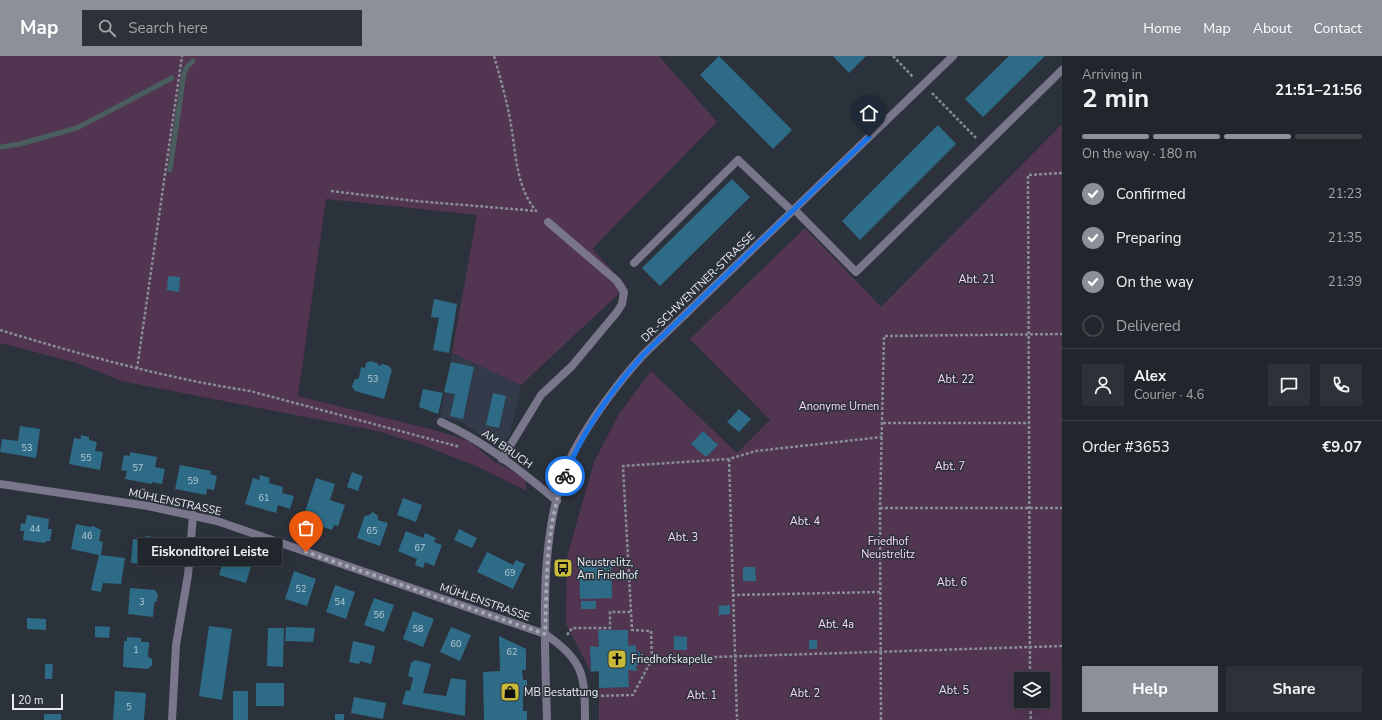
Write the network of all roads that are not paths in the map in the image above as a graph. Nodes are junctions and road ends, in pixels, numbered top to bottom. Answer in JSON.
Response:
{"nodes":[{"id":1,"x":952,"y":56,"type":"edge"},
{"id":2,"x":1062,"y":70,"type":"edge"},
{"id":3,"x":793,"y":210,"type":"junction"},
{"id":4,"x":548,"y":222,"type":"road end"},
{"id":5,"x":634,"y":263,"type":"dead end"},
{"id":6,"x":441,"y":422,"type":"dead end"},
{"id":7,"x":502,"y":459,"type":"junction"},
{"id":8,"x":0,"y":484,"type":"edge"},
{"id":9,"x":557,"y":501,"type":"junction"},
{"id":10,"x":193,"y":515,"type":"junction"},
{"id":11,"x":545,"y":634,"type":"junction"},
{"id":12,"x":172,"y":720,"type":"edge"},
{"id":13,"x":547,"y":720,"type":"edge"},
{"id":14,"x":585,"y":720,"type":"edge"}],
"edges":[{"from":1,"to":3,"type":"street","name":"DR.-SCHWENTNER-STRASSE"},
{"from":2,"to":3,"type":"street"},
{"from":3,"to":5,"type":"street"},
{"from":3,"to":9,"type":"street","name":"DR.-SCHWENTNER-STRASSE"},
{"from":4,"to":7,"type":"street"},
{"from":6,"to":7,"type":"street","name":"AM BRUCH"},
{"from":7,"to":9,"type":"street","name":"AM BRUCH"},
{"from":8,"to":10,"type":"street","name":"MÜHLENSTRASSE"},
{"from":9,"to":11,"type":"street","name":"DR.-SCHWENTNER-STRASSE"},
{"from":10,"to":11,"type":"street","name":"MÜHLENSTRASSE"},
{"from":10,"to":12,"type":"street"},
{"from":11,"to":13,"type":"street","name":"DR.-SCHWENTNER-STRASSE"},
{"from":11,"to":14,"type":"street"}]}
